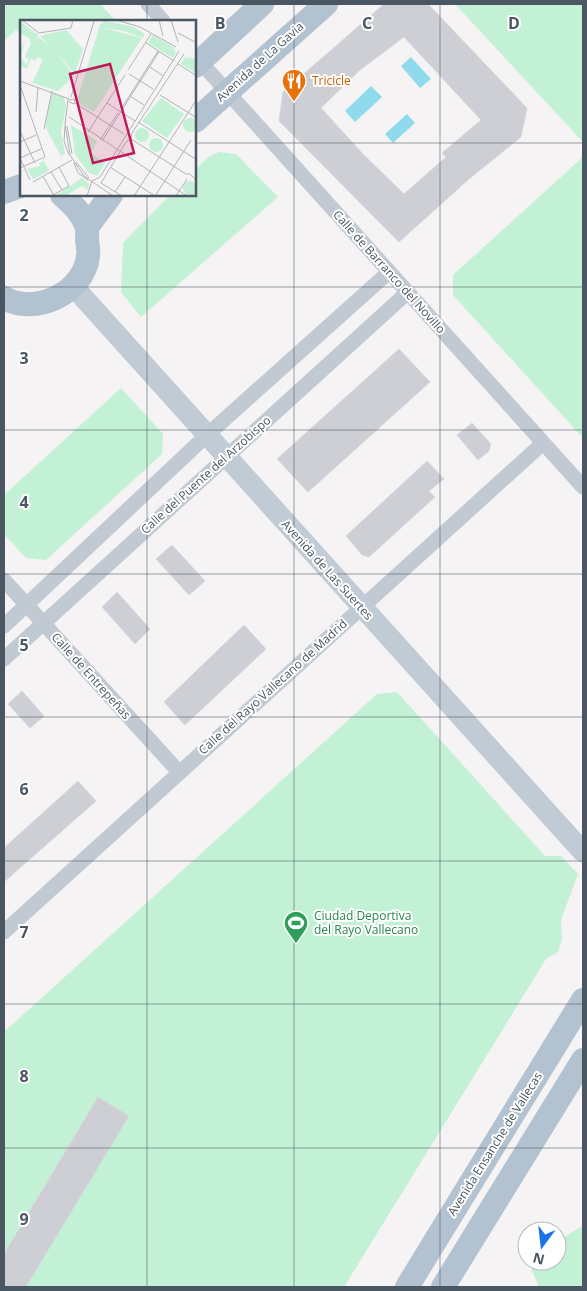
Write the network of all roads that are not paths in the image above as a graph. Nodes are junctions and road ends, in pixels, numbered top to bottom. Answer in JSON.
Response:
{"nodes":[{"id":1,"x":148,"y":4,"type":"edge"},
{"id":2,"x":262,"y":4,"type":"edge"},
{"id":3,"x":326,"y":4,"type":"edge"},
{"id":4,"x":163,"y":20,"type":"edge"},
{"id":5,"x":197,"y":61,"type":"edge"},
{"id":6,"x":227,"y":93,"type":"junction"},
{"id":7,"x":196,"y":120,"type":"edge"},
{"id":8,"x":20,"y":186,"type":"edge"},
{"id":9,"x":4,"y":192,"type":"edge"},
{"id":10,"x":63,"y":196,"type":"edge"},
{"id":11,"x":110,"y":196,"type":"edge"},
{"id":12,"x":86,"y":227,"type":"junction"},
{"id":13,"x":389,"y":272,"type":"junction"},
{"id":14,"x":73,"y":286,"type":"junction"},
{"id":15,"x":408,"y":292,"type":"junction"},
{"id":16,"x":5,"y":300,"type":"edge"},
{"id":17,"x":206,"y":436,"type":"junction"},
{"id":18,"x":543,"y":443,"type":"junction"},
{"id":19,"x":226,"y":457,"type":"junction"},
{"id":20,"x":583,"y":487,"type":"edge"},
{"id":21,"x":4,"y":580,"type":"edge"},
{"id":22,"x":27,"y":606,"type":"junction"},
{"id":23,"x":361,"y":607,"type":"junction"},
{"id":24,"x":43,"y":623,"type":"junction"},
{"id":25,"x":4,"y":626,"type":"edge"},
{"id":26,"x":4,"y":658,"type":"edge"},
{"id":27,"x":179,"y":772,"type":"junction"},
{"id":28,"x":583,"y":852,"type":"edge"},
{"id":29,"x":4,"y":932,"type":"edge"},
{"id":30,"x":583,"y":1000,"type":"edge"},
{"id":31,"x":583,"y":1060,"type":"edge"},
{"id":32,"x":407,"y":1287,"type":"edge"},
{"id":33,"x":443,"y":1287,"type":"edge"}],
"edges":[{"from":1,"to":4,"type":"street"},
{"from":2,"to":5,"type":"main road"},
{"from":3,"to":6,"type":"main road","name":"Avenida de La Gavia"},
{"from":5,"to":6,"type":"street","name":"Calle de Barranco del Novillo"},
{"from":6,"to":7,"type":"main road","name":"Avenida de La Gavia"},
{"from":6,"to":13,"type":"street","name":"Calle de Barranco del Novillo"},
{"from":8,"to":9,"type":"main road"},
{"from":10,"to":12,"type":"main road"},
{"from":11,"to":12,"type":"main road"},
{"from":12,"to":14,"type":"main road"},
{"from":13,"to":15,"type":"street","name":"Calle de Barranco del Novillo"},
{"from":13,"to":17,"type":"street","name":"Calle del Puente del Arzobispo"},
{"from":14,"to":16,"type":"main road"},
{"from":14,"to":17,"type":"main road","name":"Avenida de Las Suertes"},
{"from":15,"to":18,"type":"street","name":"Calle de Barranco del Novillo"},
{"from":15,"to":19,"type":"street","name":"Calle del Puente del Arzobispo"},
{"from":17,"to":19,"type":"main road","name":"Avenida de Las Suertes"},
{"from":17,"to":22,"type":"street","name":"Calle del Puente del Arzobispo"},
{"from":18,"to":20,"type":"street","name":"Calle de Barranco del Novillo"},
{"from":18,"to":23,"type":"street","name":"Calle del Rayo Vallecano de Madrid"},
{"from":19,"to":23,"type":"main road","name":"Avenida de Las Suertes"},
{"from":19,"to":24,"type":"street","name":"Calle del Puente del Arzobispo"},
{"from":21,"to":22,"type":"street","name":"Calle de Entrepeñas"},
{"from":22,"to":24,"type":"street","name":"Calle de Entrepeñas"},
{"from":22,"to":25,"type":"street","name":"Calle del Puente del Arzobispo"},
{"from":23,"to":27,"type":"street","name":"Calle del Rayo Vallecano de Madrid"},
{"from":23,"to":28,"type":"main road","name":"Avenida de Las Suertes"},
{"from":24,"to":26,"type":"street","name":"Calle del Puente del Arzobispo"},
{"from":24,"to":27,"type":"street","name":"Calle de Entrepeñas"},
{"from":27,"to":29,"type":"street","name":"Calle del Rayo Vallecano de Madrid"},
{"from":30,"to":32,"type":"main road","name":"Avenida Ensanche de Vallecas"},
{"from":31,"to":33,"type":"main road"}]}
